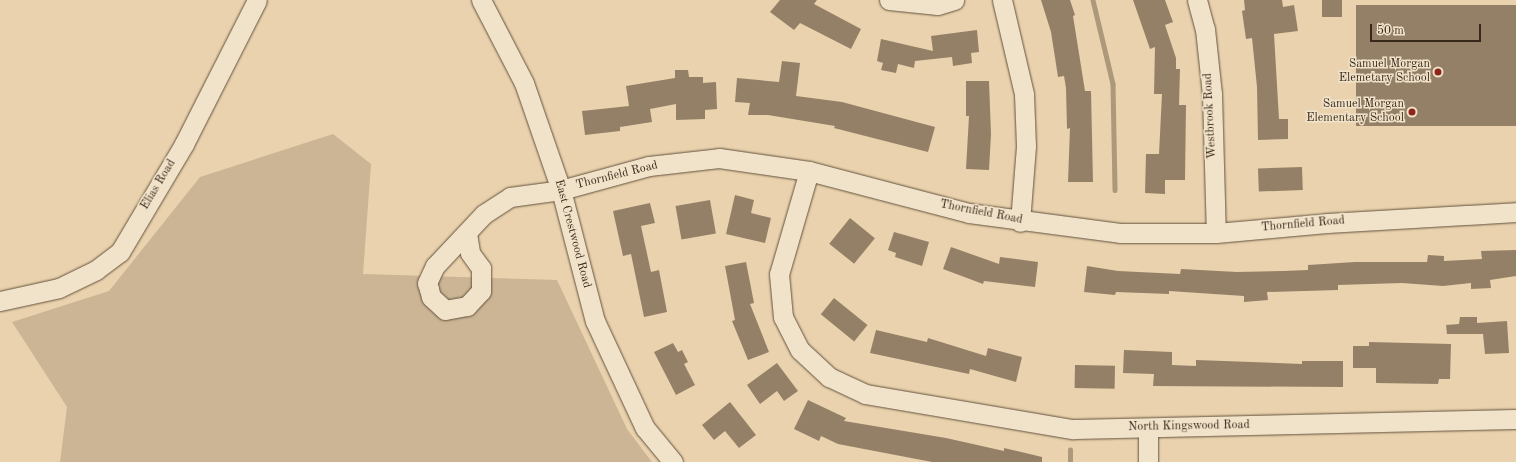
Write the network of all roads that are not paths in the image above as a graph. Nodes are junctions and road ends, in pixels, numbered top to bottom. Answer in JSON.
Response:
{"nodes":[{"id":1,"x":257,"y":0,"type":"edge"},
{"id":2,"x":482,"y":0,"type":"edge"},
{"id":3,"x":889,"y":0,"type":"edge"},
{"id":4,"x":954,"y":0,"type":"edge"},
{"id":5,"x":1002,"y":0,"type":"edge"},
{"id":6,"x":1197,"y":0,"type":"edge"},
{"id":7,"x":809,"y":171,"type":"junction"},
{"id":8,"x":562,"y":190,"type":"junction"},
{"id":9,"x":1516,"y":212,"type":"edge"},
{"id":10,"x":1020,"y":222,"type":"junction"},
{"id":11,"x":467,"y":233,"type":"dead end"},
{"id":12,"x":1216,"y":233,"type":"junction"},
{"id":13,"x":0,"y":301,"type":"edge"},
{"id":14,"x":1516,"y":419,"type":"edge"},
{"id":15,"x":1148,"y":428,"type":"junction"},
{"id":16,"x":673,"y":462,"type":"edge"},
{"id":17,"x":1148,"y":462,"type":"edge"}],
"edges":[{"from":1,"to":13,"type":"street","name":"Elias Road"},
{"from":2,"to":8,"type":"street","name":"East Crestwood Road"},
{"from":3,"to":4,"type":"street"},
{"from":5,"to":10,"type":"street"},
{"from":6,"to":12,"type":"street","name":"Westbrook Road"},
{"from":7,"to":8,"type":"street","name":"Thornfield Road"},
{"from":7,"to":10,"type":"street","name":"Thornfield Road"},
{"from":7,"to":15,"type":"street","name":"North Kingswood Road"},
{"from":8,"to":11,"type":"street","name":"Thornfield Road"},
{"from":8,"to":16,"type":"street","name":"East Crestwood Road"},
{"from":9,"to":12,"type":"street","name":"Thornfield Road"},
{"from":10,"to":12,"type":"street","name":"Thornfield Road"},
{"from":14,"to":15,"type":"street","name":"North Kingswood Road"},
{"from":15,"to":17,"type":"street"}]}
